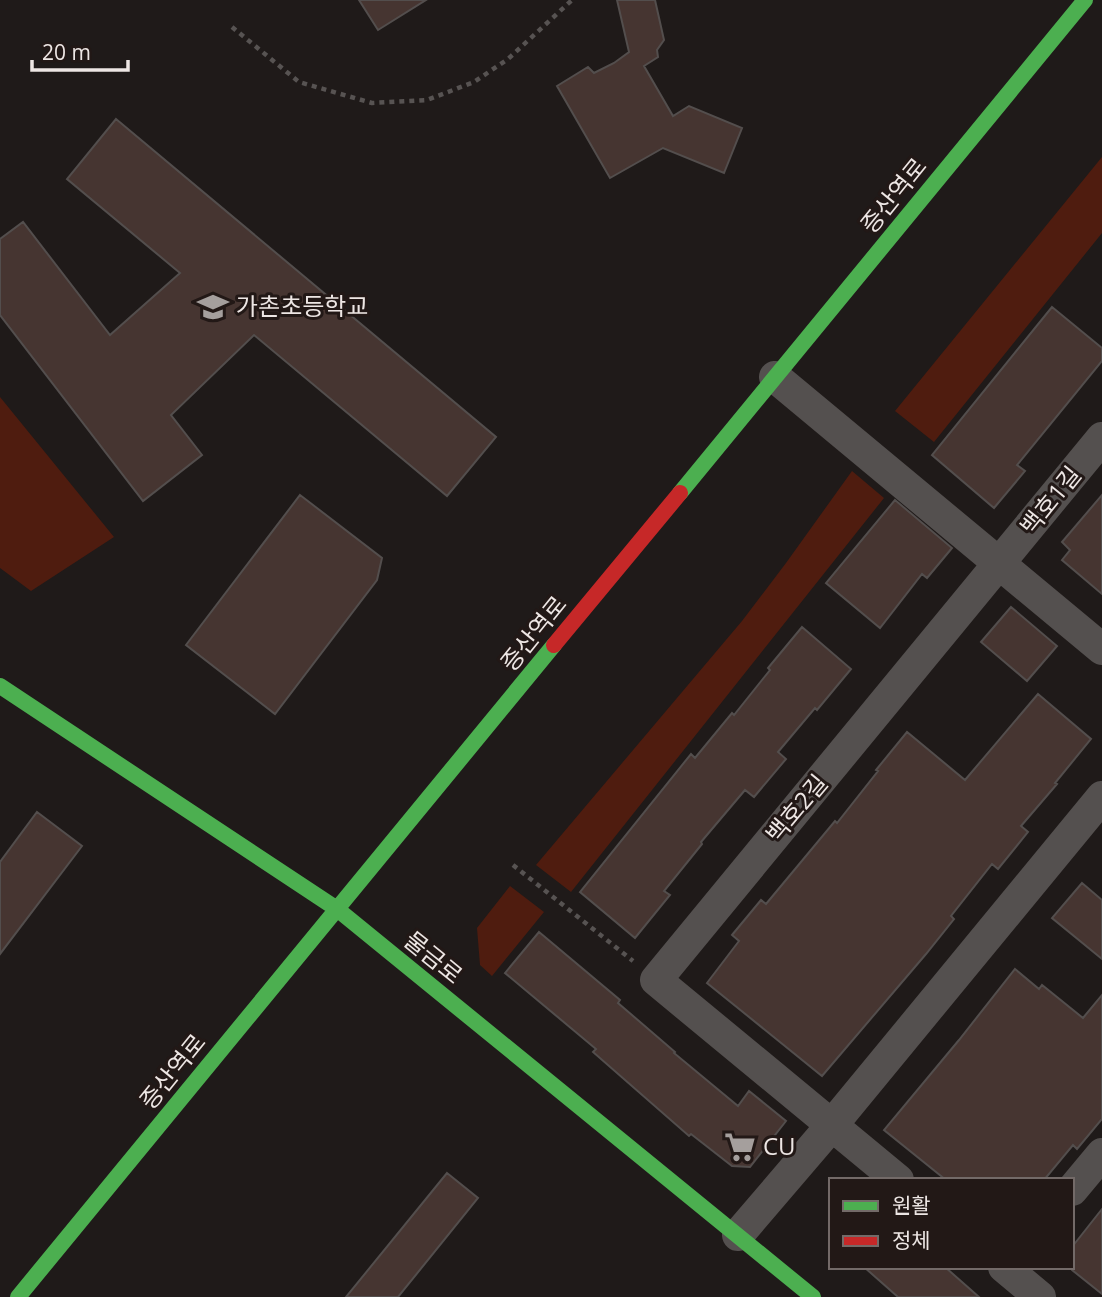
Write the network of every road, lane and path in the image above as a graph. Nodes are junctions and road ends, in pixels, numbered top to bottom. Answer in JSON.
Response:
{"nodes":[{"id":1,"x":572,"y":0,"type":"edge"},
{"id":2,"x":1085,"y":0,"type":"edge"},
{"id":3,"x":232,"y":27,"type":"dead end"},
{"id":4,"x":775,"y":377,"type":"junction"},
{"id":5,"x":1102,"y":438,"type":"edge"},
{"id":6,"x":999,"y":565,"type":"junction"},
{"id":7,"x":1102,"y":649,"type":"edge"},
{"id":8,"x":0,"y":687,"type":"edge"},
{"id":9,"x":1102,"y":797,"type":"edge"},
{"id":10,"x":513,"y":865,"type":"dead end"},
{"id":11,"x":337,"y":909,"type":"junction"},
{"id":12,"x":656,"y":980,"type":"junction"},
{"id":13,"x":832,"y":1125,"type":"junction"},
{"id":14,"x":1102,"y":1154,"type":"edge"},
{"id":15,"x":896,"y":1178,"type":"edge"},
{"id":16,"x":1074,"y":1188,"type":"edge"},
{"id":17,"x":738,"y":1236,"type":"junction"},
{"id":18,"x":1008,"y":1269,"type":"edge"},
{"id":19,"x":18,"y":1297,"type":"edge"},
{"id":20,"x":813,"y":1297,"type":"edge"},
{"id":21,"x":1040,"y":1297,"type":"edge"}],
"edges":[{"from":1,"to":3,"type":"path"},
{"from":2,"to":4,"type":"street","name":"증산역로"},
{"from":4,"to":6,"type":"street"},
{"from":4,"to":11,"type":"street","name":"증산역로"},
{"from":5,"to":6,"type":"street","name":"백호1길"},
{"from":6,"to":7,"type":"street"},
{"from":6,"to":12,"type":"street","name":"백호2길"},
{"from":8,"to":11,"type":"street","name":"물금로"},
{"from":9,"to":13,"type":"street"},
{"from":10,"to":12,"type":"path"},
{"from":11,"to":17,"type":"street","name":"물금로"},
{"from":11,"to":19,"type":"street","name":"증산역로"},
{"from":12,"to":13,"type":"street"},
{"from":13,"to":15,"type":"street"},
{"from":13,"to":17,"type":"street"},
{"from":14,"to":16,"type":"street"},
{"from":17,"to":20,"type":"street","name":"물금로"},
{"from":18,"to":21,"type":"street"}]}
